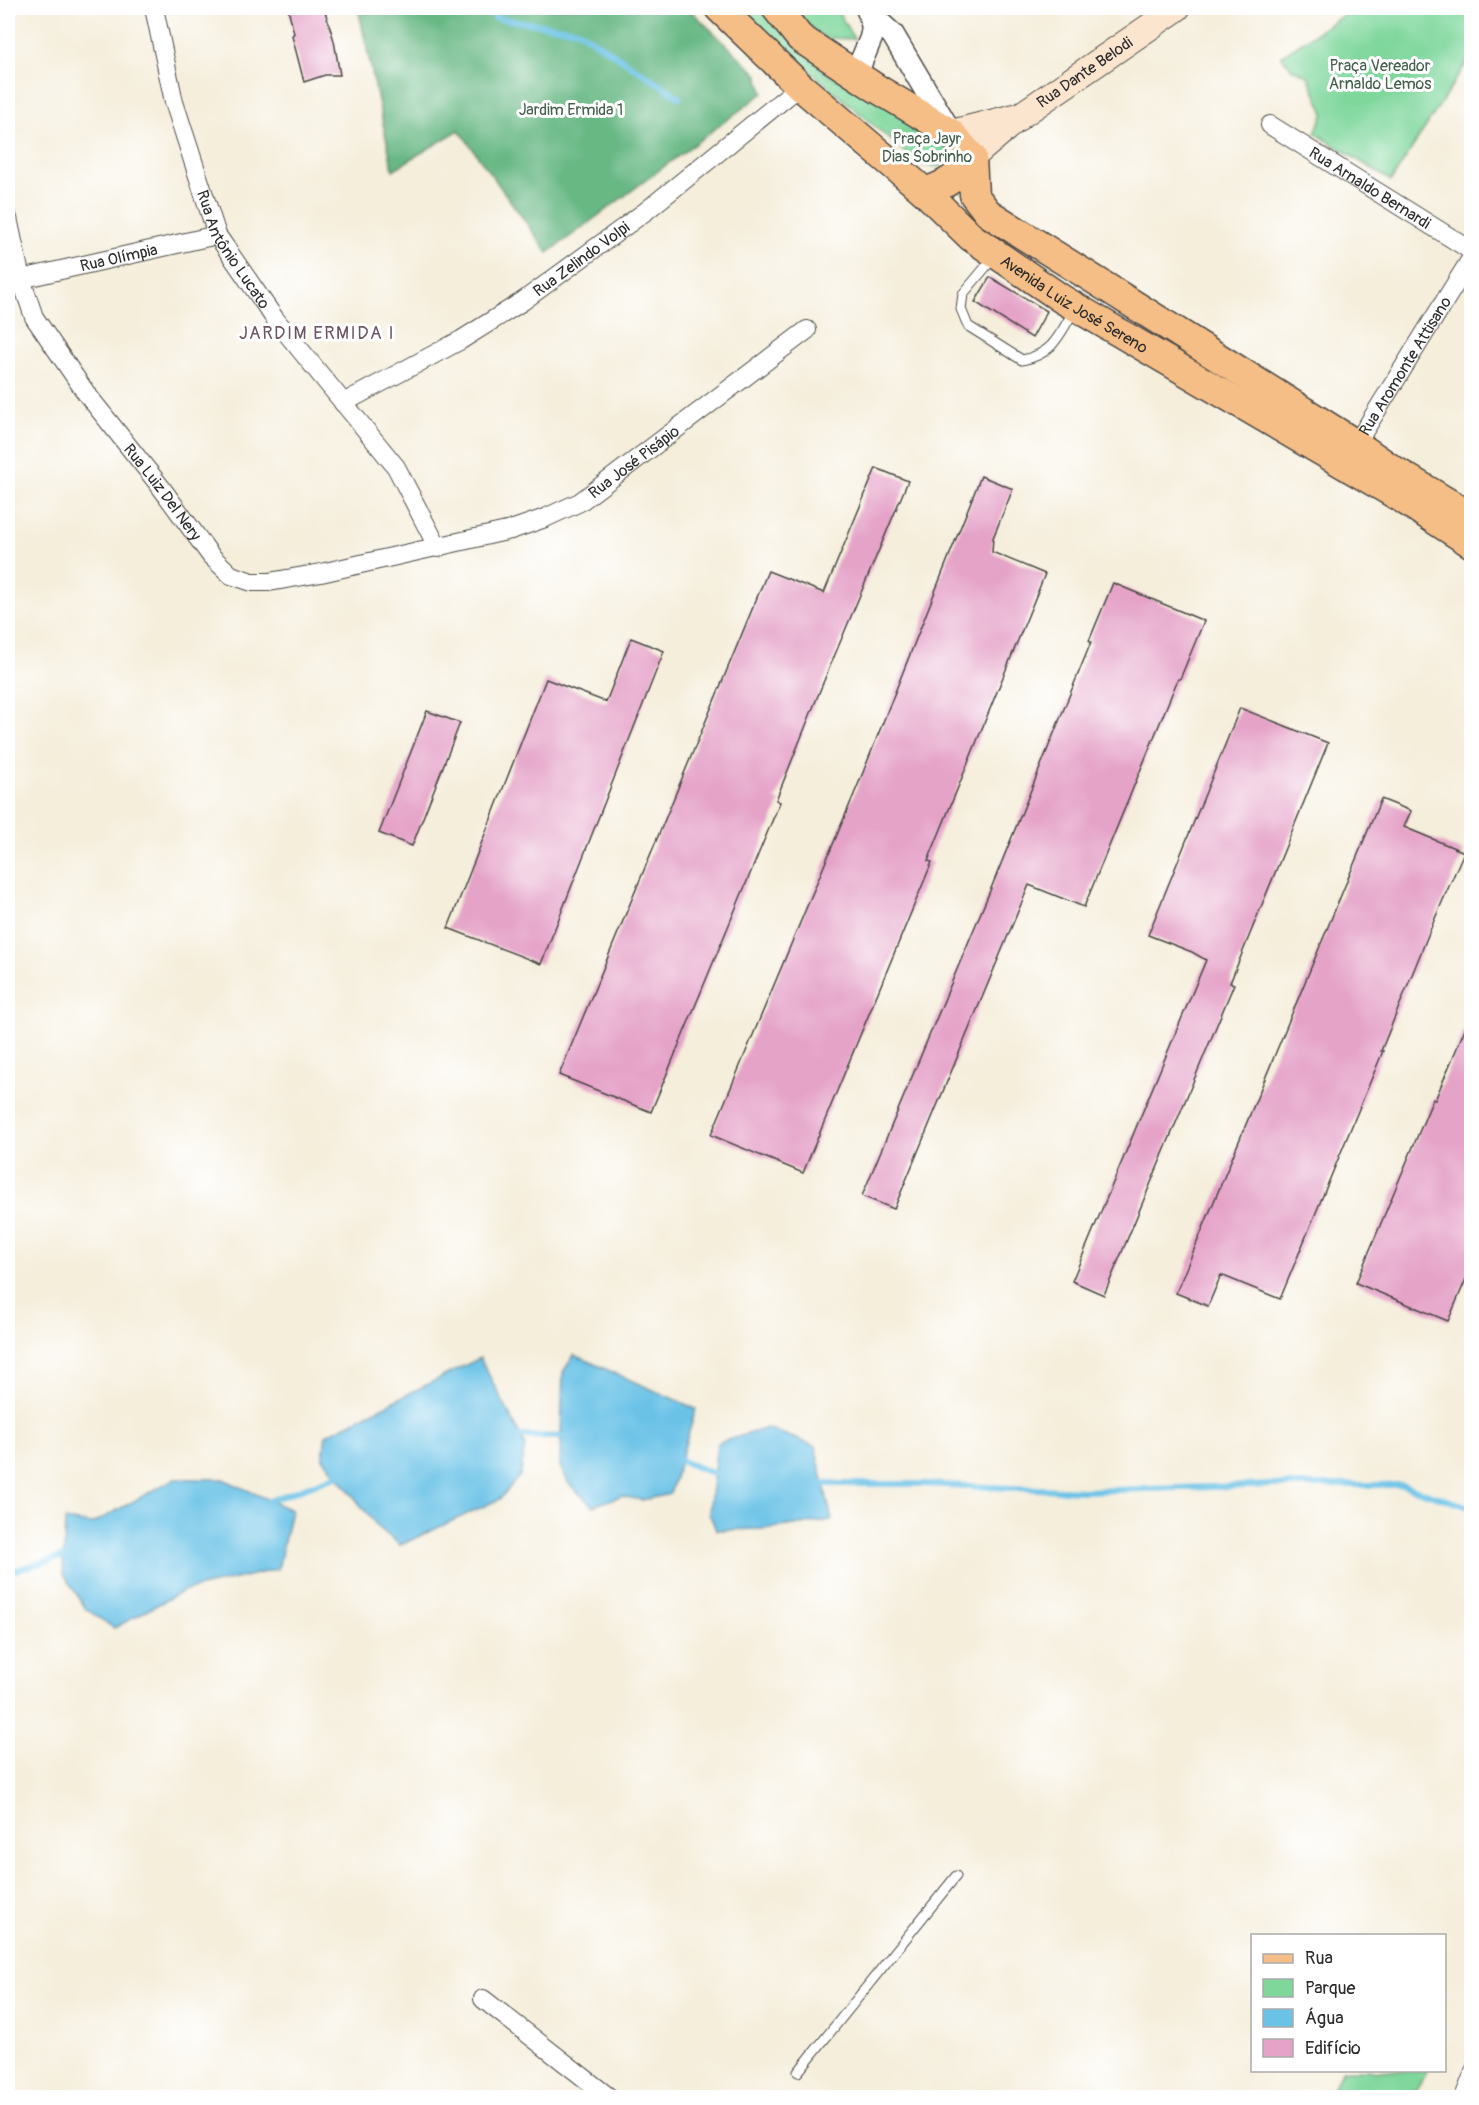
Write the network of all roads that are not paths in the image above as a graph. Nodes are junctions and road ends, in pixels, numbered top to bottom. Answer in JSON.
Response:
{"nodes":[{"id":1,"x":154,"y":8,"type":"edge"},
{"id":2,"x":720,"y":8,"type":"edge"},
{"id":3,"x":776,"y":8,"type":"edge"},
{"id":4,"x":1177,"y":8,"type":"edge"},
{"id":5,"x":868,"y":10,"type":"edge"},
{"id":6,"x":856,"y":74,"type":"junction"},
{"id":7,"x":800,"y":86,"type":"junction"},
{"id":8,"x":1020,"y":116,"type":"junction"},
{"id":9,"x":1270,"y":125,"type":"dead end"},
{"id":10,"x":951,"y":133,"type":"junction"},
{"id":11,"x":972,"y":157,"type":"junction"},
{"id":12,"x":925,"y":192,"type":"junction"},
{"id":13,"x":8,"y":218,"type":"edge"},
{"id":14,"x":218,"y":235,"type":"junction"},
{"id":15,"x":1472,"y":251,"type":"edge"},
{"id":16,"x":996,"y":255,"type":"junction"},
{"id":17,"x":1472,"y":257,"type":"edge"},
{"id":18,"x":1080,"y":272,"type":"junction"},
{"id":19,"x":21,"y":279,"type":"junction"},
{"id":20,"x":1069,"y":303,"type":"junction"},
{"id":21,"x":807,"y":330,"type":"dead end"},
{"id":22,"x":343,"y":403,"type":"junction"},
{"id":23,"x":1356,"y":444,"type":"junction"},
{"id":24,"x":1472,"y":517,"type":"edge"},
{"id":25,"x":1472,"y":544,"type":"edge"},
{"id":26,"x":438,"y":548,"type":"junction"},
{"id":27,"x":956,"y":1876,"type":"dead end"},
{"id":28,"x":483,"y":1999,"type":"dead end"},
{"id":29,"x":1472,"y":2065,"type":"edge"},
{"id":30,"x":798,"y":2072,"type":"dead end"},
{"id":31,"x":610,"y":2097,"type":"edge"},
{"id":32,"x":1459,"y":2097,"type":"edge"}],
"edges":[{"from":1,"to":14,"type":"street","name":"Rua Antônio Lucato"},
{"from":2,"to":7,"type":"main road","name":"Avenida Luiz José Sereno"},
{"from":3,"to":6,"type":"main road"},
{"from":4,"to":8,"type":"main road","name":"Rua Dante Belodi"},
{"from":5,"to":6,"type":"street"},
{"from":5,"to":10,"type":"street"},
{"from":6,"to":10,"type":"main road"},
{"from":7,"to":12,"type":"main road","name":"Avenida Luiz José Sereno"},
{"from":7,"to":22,"type":"street","name":"Rua Zelindo Volpi"},
{"from":8,"to":10,"type":"main road"},
{"from":8,"to":11,"type":"main road"},
{"from":9,"to":15,"type":"street","name":"Rua Arnaldo Bernardi"},
{"from":10,"to":11,"type":"main road"},
{"from":11,"to":12,"type":"main road"},
{"from":11,"to":18,"type":"main road","name":"Avenida Luiz José Sereno"},
{"from":12,"to":16,"type":"main road","name":"Avenida Luiz José Sereno"},
{"from":13,"to":19,"type":"street","name":"Rua Luiz Del Nery"},
{"from":14,"to":19,"type":"street","name":"Rua Olímpia"},
{"from":14,"to":22,"type":"street","name":"Rua Antônio Lucato"},
{"from":16,"to":20,"type":"main road","name":"Avenida Luiz José Sereno"},
{"from":16,"to":20,"type":"lane"},
{"from":17,"to":23,"type":"street","name":"Rua Aromonte Attisano"},
{"from":18,"to":20,"type":"main road"},
{"from":18,"to":23,"type":"main road","name":"Avenida Luiz José Sereno"},
{"from":19,"to":26,"type":"street","name":"Rua Luiz Del Nery"},
{"from":20,"to":25,"type":"main road","name":"Avenida Luiz José Sereno"},
{"from":21,"to":26,"type":"street","name":"Rua José Pisápio"},
{"from":22,"to":26,"type":"street","name":"Rua Antônio Lucato"},
{"from":23,"to":24,"type":"main road","name":"Avenida Luiz José Sereno"},
{"from":27,"to":30,"type":"lane"},
{"from":28,"to":31,"type":"street"},
{"from":29,"to":32,"type":"lane"}]}
